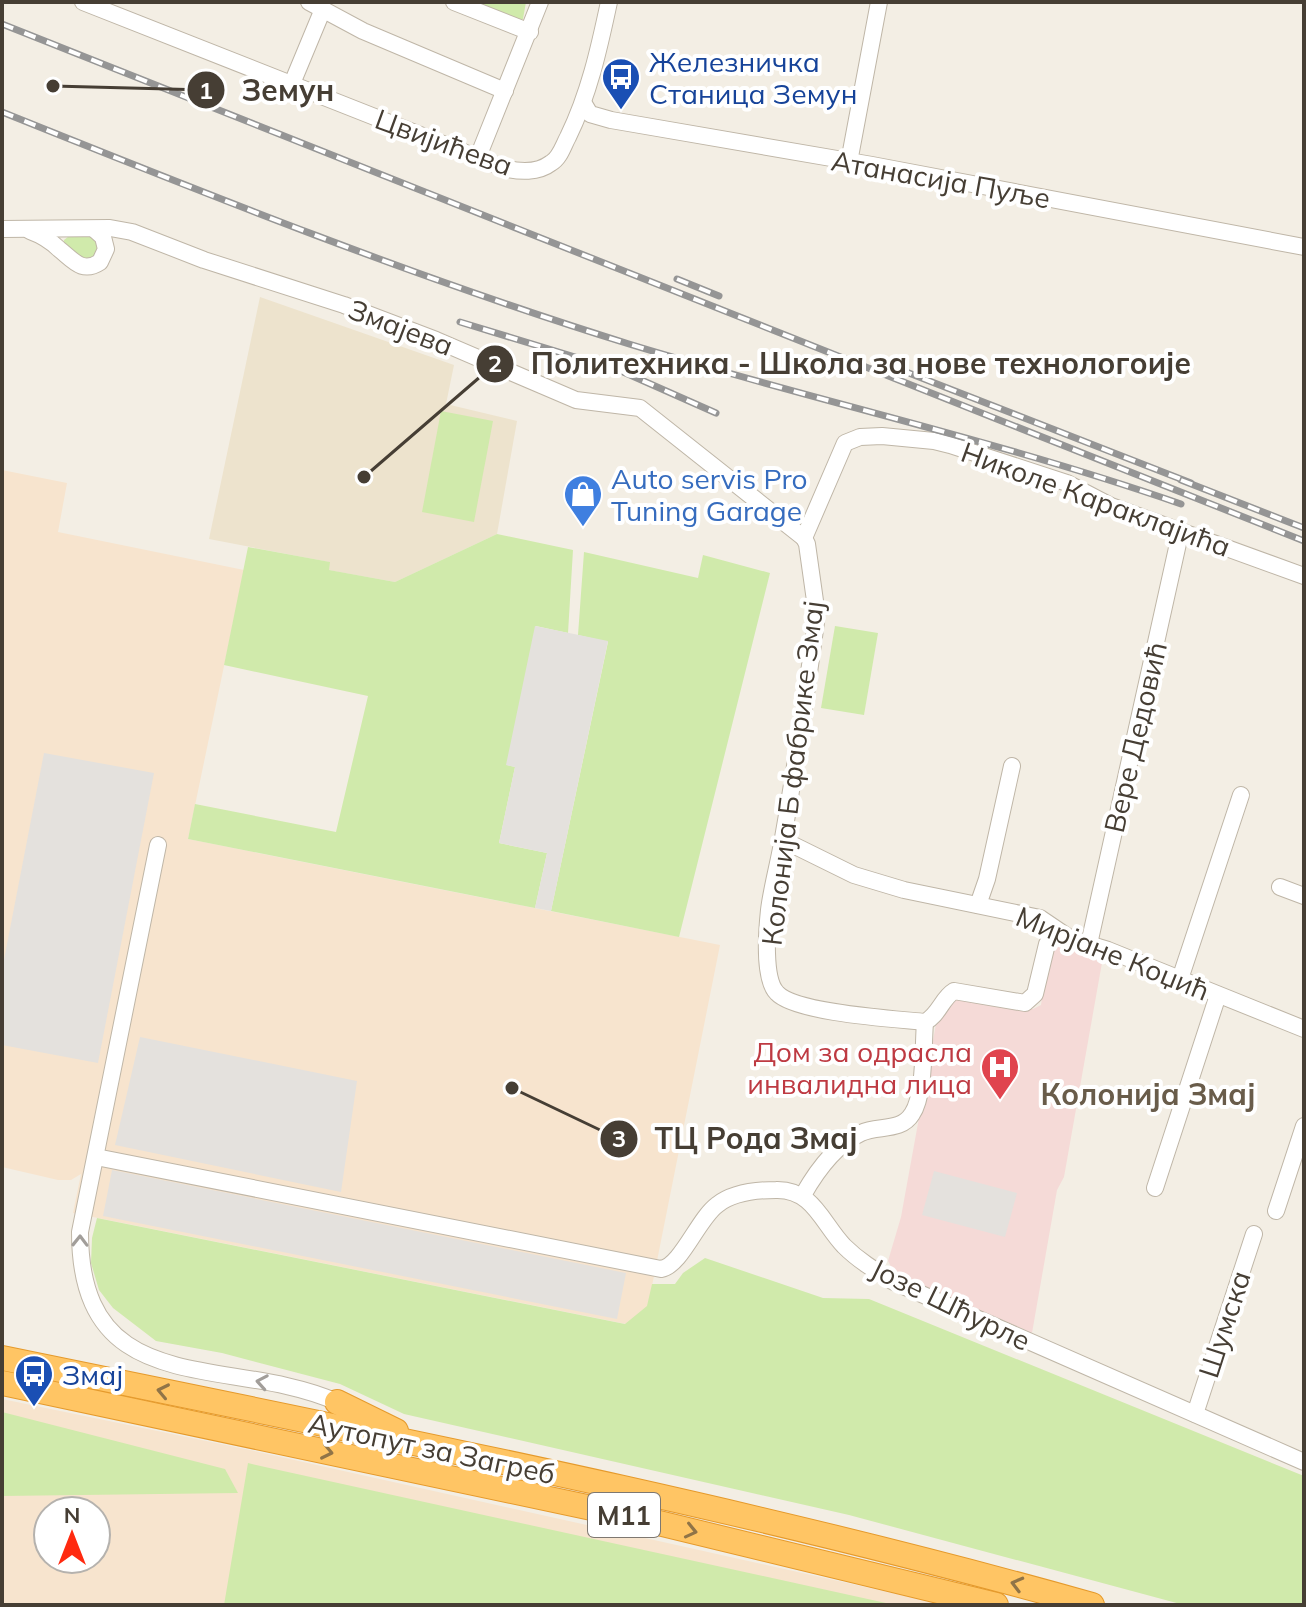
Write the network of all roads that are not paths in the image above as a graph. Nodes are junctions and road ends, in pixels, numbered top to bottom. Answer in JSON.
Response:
{"nodes":[{"id":1,"x":83,"y":2,"type":"edge"},
{"id":2,"x":454,"y":2,"type":"edge"},
{"id":3,"x":540,"y":2,"type":"edge"},
{"id":4,"x":609,"y":2,"type":"edge"},
{"id":5,"x":879,"y":2,"type":"edge"},
{"id":6,"x":327,"y":7,"type":"edge"},
{"id":7,"x":530,"y":32,"type":"junction"},
{"id":8,"x":291,"y":86,"type":"junction"},
{"id":9,"x":505,"y":91,"type":"junction"},
{"id":10,"x":584,"y":104,"type":"junction"},
{"id":11,"x":478,"y":157,"type":"junction"},
{"id":12,"x":849,"y":162,"type":"junction"},
{"id":13,"x":2,"y":229,"type":"edge"},
{"id":14,"x":72,"y":229,"type":"junction"},
{"id":15,"x":94,"y":229,"type":"junction"},
{"id":16,"x":28,"y":230,"type":"junction"},
{"id":17,"x":132,"y":232,"type":"junction"},
{"id":18,"x":105,"y":242,"type":"junction"},
{"id":19,"x":1304,"y":247,"type":"edge"},
{"id":20,"x":60,"y":249,"type":"junction"},
{"id":21,"x":1181,"y":530,"type":"junction"},
{"id":22,"x":804,"y":538,"type":"junction"},
{"id":23,"x":1304,"y":576,"type":"edge"},
{"id":24,"x":1012,"y":766,"type":"dead end"},
{"id":25,"x":1241,"y":795,"type":"dead end"},
{"id":26,"x":783,"y":840,"type":"junction"},
{"id":27,"x":158,"y":845,"type":"dead end"},
{"id":28,"x":1280,"y":887,"type":"dead end"},
{"id":29,"x":1304,"y":896,"type":"edge"},
{"id":30,"x":978,"y":905,"type":"junction"},
{"id":31,"x":1056,"y":930,"type":"junction"},
{"id":32,"x":1089,"y":944,"type":"junction"},
{"id":33,"x":1180,"y":979,"type":"junction"},
{"id":34,"x":1218,"y":995,"type":"junction"},
{"id":35,"x":925,"y":1022,"type":"junction"},
{"id":36,"x":1304,"y":1029,"type":"edge"},
{"id":37,"x":1304,"y":1126,"type":"edge"},
{"id":38,"x":96,"y":1157,"type":"junction"},
{"id":39,"x":1155,"y":1188,"type":"dead end"},
{"id":40,"x":803,"y":1195,"type":"junction"},
{"id":41,"x":1276,"y":1211,"type":"dead end"},
{"id":42,"x":1254,"y":1234,"type":"dead end"},
{"id":43,"x":2,"y":1358,"type":"edge"},
{"id":44,"x":2,"y":1383,"type":"edge"},
{"id":45,"x":337,"y":1402,"type":"joint"},
{"id":46,"x":1195,"y":1414,"type":"junction"},
{"id":47,"x":431,"y":1447,"type":"junction"},
{"id":48,"x":1304,"y":1462,"type":"edge"},
{"id":49,"x":996,"y":1605,"type":"edge"},
{"id":50,"x":1092,"y":1605,"type":"edge"}],
"edges":[{"from":1,"to":8,"type":"street","name":"Цвијићева"},
{"from":2,"to":7,"type":"street"},
{"from":3,"to":7,"type":"street"},
{"from":4,"to":10,"type":"street"},
{"from":5,"to":12,"type":"street"},
{"from":6,"to":8,"type":"street"},
{"from":6,"to":9,"type":"street"},
{"from":7,"to":9,"type":"street"},
{"from":8,"to":11,"type":"street","name":"Цвијићева"},
{"from":9,"to":11,"type":"street"},
{"from":10,"to":11,"type":"street","name":"Цвијићева"},
{"from":10,"to":12,"type":"street","name":"Атанасија Пуље"},
{"from":12,"to":19,"type":"street","name":"Атанасија Пуље"},
{"from":13,"to":16,"type":"street","name":"Змајева"},
{"from":14,"to":15,"type":"street","name":"Змајева"},
{"from":14,"to":16,"type":"street","name":"Змајева"},
{"from":14,"to":20,"type":"street"},
{"from":15,"to":17,"type":"street","name":"Змајева"},
{"from":15,"to":18,"type":"street"},
{"from":16,"to":20,"type":"street"},
{"from":17,"to":18,"type":"street"},
{"from":17,"to":22,"type":"street","name":"Змајева"},
{"from":18,"to":20,"type":"street"},
{"from":21,"to":22,"type":"street","name":"Николе Караклајића"},
{"from":21,"to":23,"type":"street","name":"Николе Караклајића"},
{"from":21,"to":32,"type":"street","name":"Вере Дедовић"},
{"from":22,"to":26,"type":"street","name":"Колонија Б фабрике Змај"},
{"from":24,"to":30,"type":"street"},
{"from":25,"to":33,"type":"street"},
{"from":26,"to":30,"type":"street","name":"Мирјане Коџић"},
{"from":26,"to":35,"type":"street","name":"Колонија Б фабрике Змај"},
{"from":27,"to":38,"type":"street"},
{"from":28,"to":29,"type":"street"},
{"from":30,"to":31,"type":"street","name":"Мирјане Коџић"},
{"from":31,"to":32,"type":"street","name":"Мирјане Коџић"},
{"from":31,"to":35,"type":"street"},
{"from":32,"to":33,"type":"street","name":"Мирјане Коџић"},
{"from":33,"to":34,"type":"street","name":"Мирјане Коџић"},
{"from":34,"to":36,"type":"street","name":"Мирјане Коџић"},
{"from":34,"to":39,"type":"street"},
{"from":35,"to":40,"type":"street"},
{"from":37,"to":41,"type":"street"},
{"from":38,"to":40,"type":"street"},
{"from":45,"to":38,"type":"street","one_way":true},
{"from":40,"to":46,"type":"street","name":"Јозе Шћурле"},
{"from":42,"to":46,"type":"street","name":"Шумска"},
{"from":47,"to":43,"type":"highway","name":"Аутопут за Загреб","number":"M11","one_way":true},
{"from":44,"to":49,"type":"highway","name":"Аутопут за Загреб","number":"M11","one_way":true},
{"from":45,"to":47,"type":"highway"},
{"from":46,"to":48,"type":"street","name":"Јозе Шћурле"},
{"from":50,"to":47,"type":"highway","name":"Аутопут за Загреб","number":"M11","one_way":true}]}
